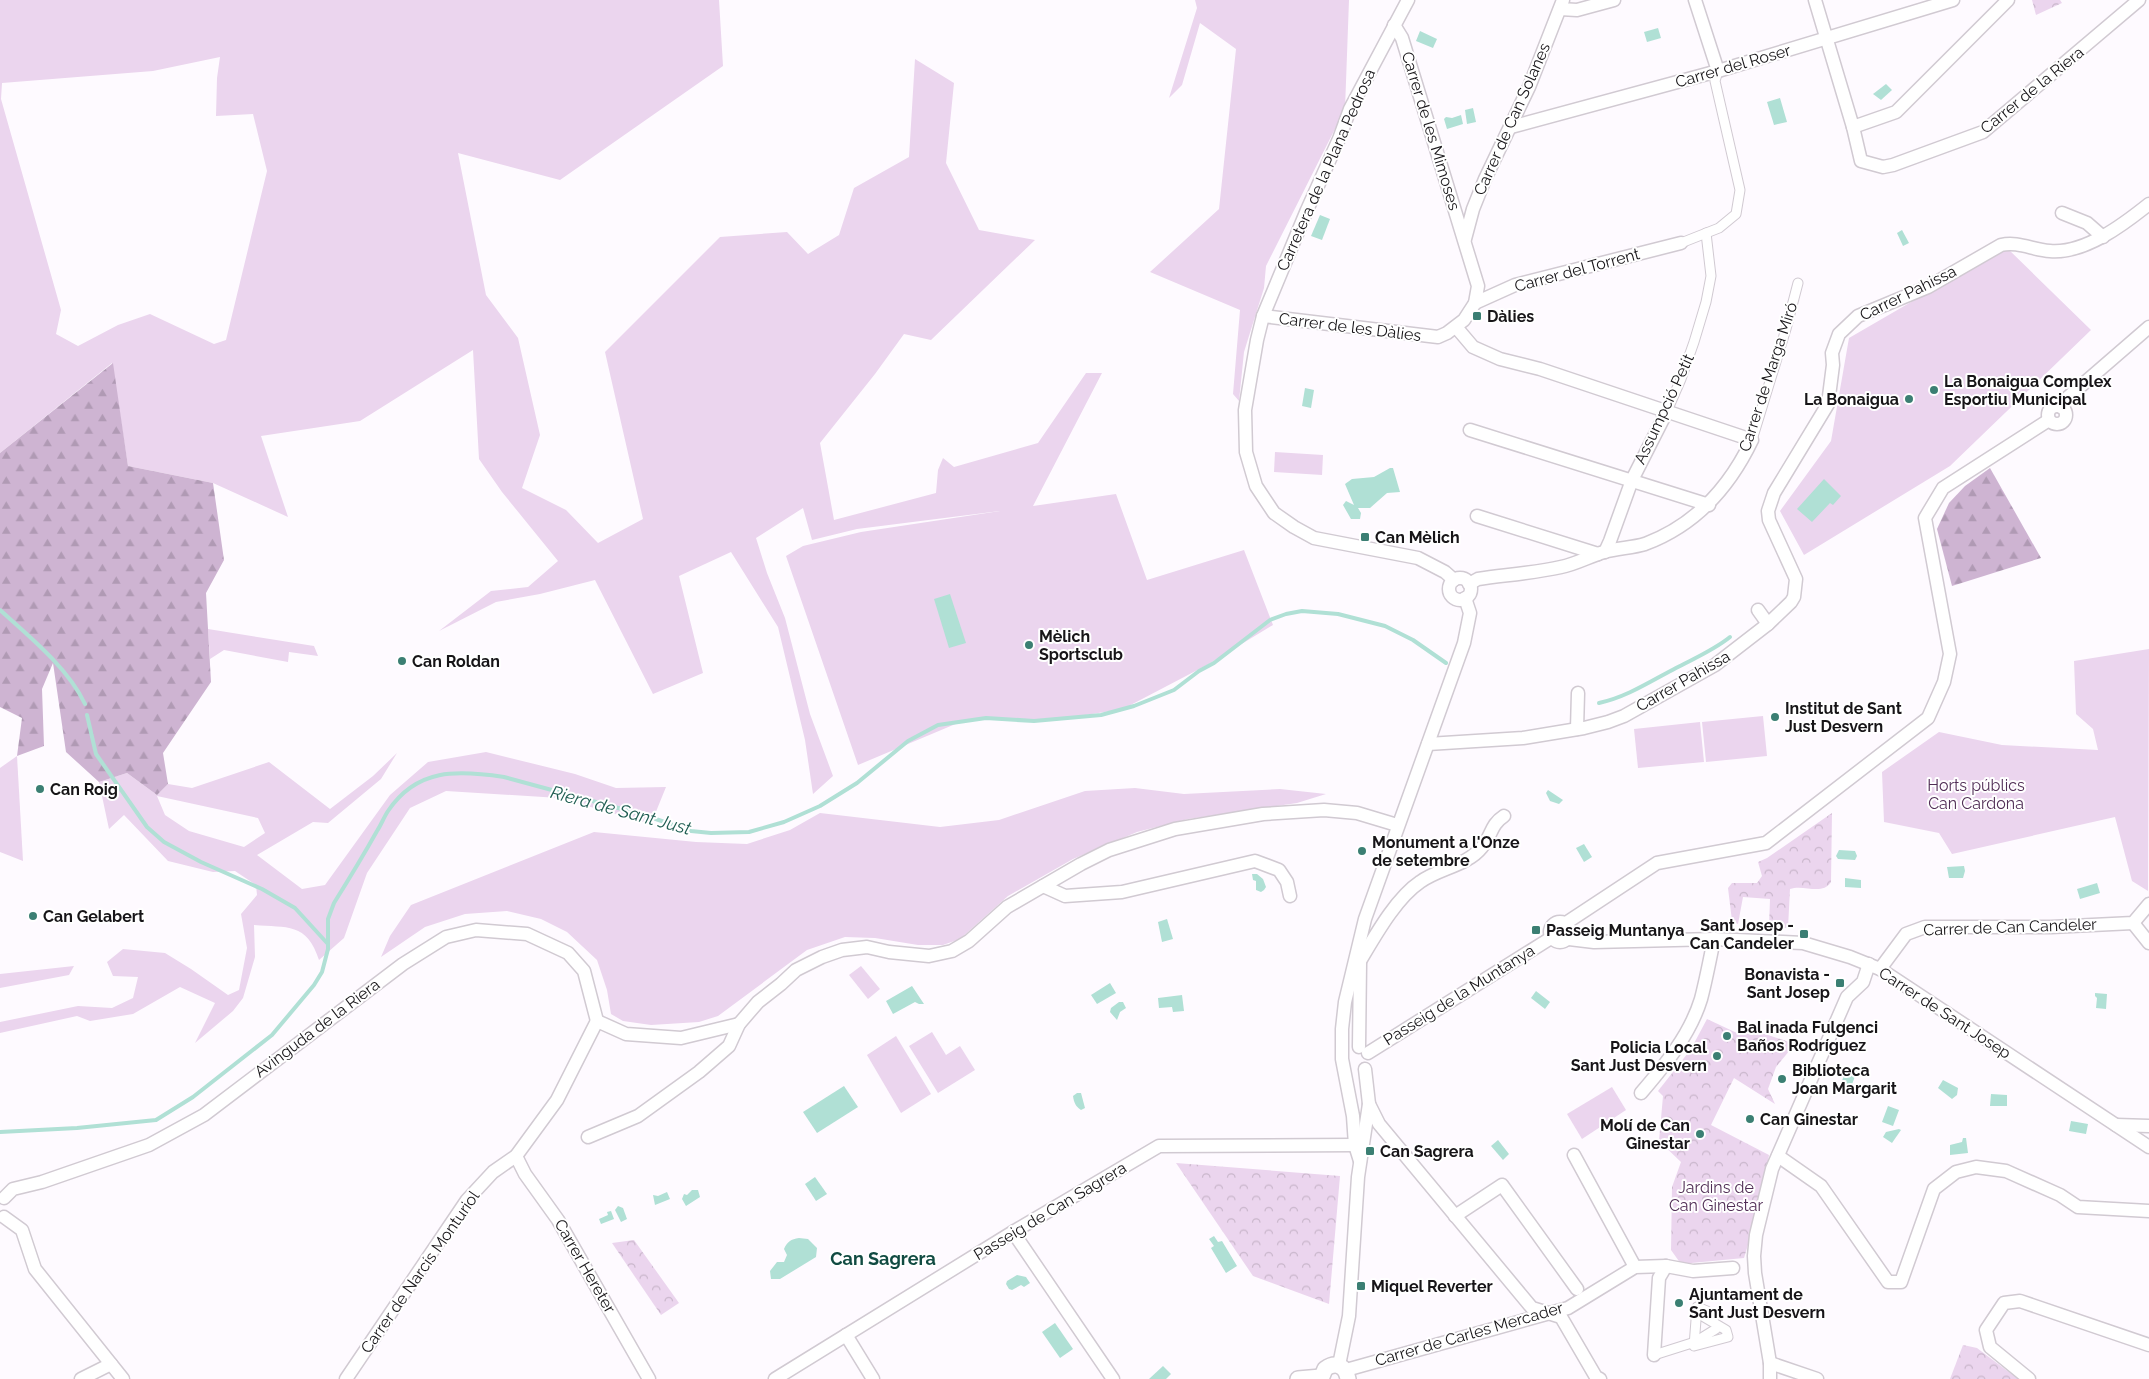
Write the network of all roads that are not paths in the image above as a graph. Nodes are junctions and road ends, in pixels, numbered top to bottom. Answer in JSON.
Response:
{"nodes":[{"id":1,"x":1408,"y":0,"type":"edge"},
{"id":2,"x":1614,"y":0,"type":"edge"},
{"id":3,"x":1695,"y":0,"type":"edge"},
{"id":4,"x":1815,"y":0,"type":"edge"},
{"id":5,"x":1953,"y":0,"type":"edge"},
{"id":6,"x":2008,"y":0,"type":"edge"},
{"id":7,"x":2139,"y":0,"type":"edge"},
{"id":8,"x":1561,"y":4,"type":"edge"},
{"id":9,"x":1394,"y":25,"type":"junction"},
{"id":10,"x":1827,"y":38,"type":"junction"},
{"id":11,"x":1718,"y":71,"type":"junction"},
{"id":12,"x":1511,"y":127,"type":"junction"},
{"id":13,"x":1853,"y":127,"type":"junction"},
{"id":14,"x":2149,"y":204,"type":"edge"},
{"id":15,"x":2062,"y":213,"type":"dead end"},
{"id":16,"x":1706,"y":233,"type":"junction"},
{"id":17,"x":2103,"y":237,"type":"junction"},
{"id":18,"x":1465,"y":239,"type":"junction"},
{"id":19,"x":1680,"y":243,"type":"joint"},
{"id":20,"x":1798,"y":282,"type":"dead end"},
{"id":21,"x":1475,"y":303,"type":"junction"},
{"id":22,"x":1263,"y":316,"type":"junction"},
{"id":23,"x":1456,"y":326,"type":"junction"},
{"id":24,"x":2149,"y":327,"type":"edge"},
{"id":25,"x":1667,"y":411,"type":"junction"},
{"id":26,"x":1470,"y":430,"type":"dead end"},
{"id":27,"x":1752,"y":440,"type":"junction"},
{"id":28,"x":1632,"y":480,"type":"junction"},
{"id":29,"x":1709,"y":504,"type":"junction"},
{"id":30,"x":1478,"y":516,"type":"dead end"},
{"id":31,"x":1602,"y":553,"type":"junction"},
{"id":32,"x":1454,"y":580,"type":"junction"},
{"id":33,"x":1469,"y":584,"type":"junction"},
{"id":34,"x":1465,"y":598,"type":"junction"},
{"id":35,"x":1758,"y":610,"type":"dead end"},
{"id":36,"x":1768,"y":624,"type":"junction"},
{"id":37,"x":1578,"y":693,"type":"dead end"},
{"id":38,"x":1577,"y":729,"type":"junction"},
{"id":39,"x":1428,"y":744,"type":"junction"},
{"id":40,"x":1504,"y":816,"type":"dead end"},
{"id":41,"x":1397,"y":825,"type":"junction"},
{"id":42,"x":1043,"y":886,"type":"junction"},
{"id":43,"x":1290,"y":896,"type":"dead end"},
{"id":44,"x":2149,"y":904,"type":"edge"},
{"id":45,"x":1566,"y":923,"type":"junction"},
{"id":46,"x":2133,"y":923,"type":"junction"},
{"id":47,"x":1551,"y":938,"type":"junction"},
{"id":48,"x":1569,"y":939,"type":"junction"},
{"id":49,"x":1714,"y":939,"type":"junction"},
{"id":50,"x":1360,"y":940,"type":"junction"},
{"id":51,"x":2149,"y":943,"type":"edge"},
{"id":52,"x":1360,"y":961,"type":"junction"},
{"id":53,"x":1874,"y":966,"type":"junction"},
{"id":54,"x":597,"y":1021,"type":"junction"},
{"id":55,"x":739,"y":1024,"type":"junction"},
{"id":56,"x":1364,"y":1050,"type":"junction"},
{"id":57,"x":1344,"y":1063,"type":"junction"},
{"id":58,"x":1366,"y":1069,"type":"junction"},
{"id":59,"x":1641,"y":1093,"type":"dead end"},
{"id":60,"x":1368,"y":1104,"type":"junction"},
{"id":61,"x":2116,"y":1124,"type":"junction"},
{"id":62,"x":2149,"y":1126,"type":"edge"},
{"id":63,"x":588,"y":1137,"type":"dead end"},
{"id":64,"x":1355,"y":1145,"type":"junction"},
{"id":65,"x":2149,"y":1147,"type":"edge"},
{"id":66,"x":1574,"y":1155,"type":"dead end"},
{"id":67,"x":516,"y":1156,"type":"junction"},
{"id":68,"x":1778,"y":1156,"type":"junction"},
{"id":69,"x":1360,"y":1161,"type":"junction"},
{"id":70,"x":2,"y":1197,"type":"edge"},
{"id":71,"x":2149,"y":1211,"type":"edge"},
{"id":72,"x":1455,"y":1216,"type":"junction"},
{"id":73,"x":2,"y":1219,"type":"edge"},
{"id":74,"x":1012,"y":1232,"type":"junction"},
{"id":75,"x":1635,"y":1266,"type":"junction"},
{"id":76,"x":1666,"y":1266,"type":"junction"},
{"id":77,"x":1733,"y":1268,"type":"dead end"},
{"id":78,"x":1577,"y":1289,"type":"dead end"},
{"id":79,"x":1547,"y":1312,"type":"junction"},
{"id":80,"x":1716,"y":1329,"type":"dead end"},
{"id":81,"x":846,"y":1335,"type":"junction"},
{"id":82,"x":1695,"y":1342,"type":"junction"},
{"id":83,"x":2149,"y":1345,"type":"edge"},
{"id":84,"x":1654,"y":1355,"type":"joint"},
{"id":85,"x":1770,"y":1363,"type":"junction"},
{"id":86,"x":111,"y":1364,"type":"junction"},
{"id":87,"x":1344,"y":1371,"type":"edge"},
{"id":88,"x":1321,"y":1378,"type":"edge"},
{"id":89,"x":1595,"y":1378,"type":"edge"},
{"id":90,"x":81,"y":1379,"type":"edge"},
{"id":91,"x":123,"y":1379,"type":"edge"},
{"id":92,"x":346,"y":1379,"type":"edge"},
{"id":93,"x":649,"y":1379,"type":"edge"},
{"id":94,"x":775,"y":1379,"type":"edge"},
{"id":95,"x":873,"y":1379,"type":"edge"},
{"id":96,"x":1113,"y":1379,"type":"edge"},
{"id":97,"x":1298,"y":1379,"type":"edge"},
{"id":98,"x":1770,"y":1379,"type":"edge"},
{"id":99,"x":1817,"y":1379,"type":"edge"},
{"id":100,"x":2029,"y":1379,"type":"edge"}],
"edges":[{"from":1,"to":9,"type":"street","name":"Carretera de la Plana Pedrosa"},
{"from":2,"to":8,"type":"street"},
{"from":3,"to":11,"type":"street"},
{"from":4,"to":10,"type":"street"},
{"from":5,"to":10,"type":"street","name":"Carrer del Roser"},
{"from":6,"to":13,"type":"street"},
{"from":7,"to":13,"type":"street","name":"Carrer de la Riera"},
{"from":8,"to":12,"type":"street","name":"Carrer de Can Solanes"},
{"from":9,"to":18,"type":"street","name":"Carrer de les Mimoses"},
{"from":9,"to":22,"type":"street","name":"Carretera de la Plana Pedrosa"},
{"from":10,"to":11,"type":"street","name":"Carrer del Roser"},
{"from":10,"to":13,"type":"street"},
{"from":11,"to":12,"type":"street","name":"Carrer del Roser"},
{"from":11,"to":16,"type":"street"},
{"from":12,"to":18,"type":"street","name":"Carrer de Can Solanes"},
{"from":14,"to":17,"type":"street","name":"Carrer Pahissa"},
{"from":15,"to":17,"type":"street"},
{"from":16,"to":19,"type":"street"},
{"from":16,"to":25,"type":"street","name":"Assumpció Petit"},
{"from":17,"to":36,"type":"street","name":"Carrer Pahissa"},
{"from":18,"to":21,"type":"street"},
{"from":19,"to":21,"type":"street","name":"Carrer del Torrent"},
{"from":20,"to":27,"type":"street","name":"Carrer de Marga Miró"},
{"from":21,"to":23,"type":"street","name":"Carrer de les Dàlies"},
{"from":22,"to":23,"type":"street","name":"Carrer de les Dàlies"},
{"from":22,"to":32,"type":"street","name":"Carretera de la Plana Pedrosa"},
{"from":23,"to":25,"type":"street"},
{"from":24,"to":45,"type":"street"},
{"from":25,"to":27,"type":"street"},
{"from":25,"to":28,"type":"street","name":"Assumpció Petit"},
{"from":26,"to":28,"type":"street"},
{"from":27,"to":29,"type":"street","name":"Carrer de Marga Miró"},
{"from":28,"to":29,"type":"street"},
{"from":28,"to":31,"type":"street","name":"Assumpció Petit"},
{"from":29,"to":31,"type":"street","name":"Carrer de Marga Miró"},
{"from":30,"to":31,"type":"street"},
{"from":31,"to":33,"type":"street","name":"Carrer de Marga Miró"},
{"from":32,"to":33,"type":"street"},
{"from":32,"to":34,"type":"street"},
{"from":33,"to":34,"type":"street"},
{"from":34,"to":39,"type":"street"},
{"from":35,"to":36,"type":"street"},
{"from":36,"to":38,"type":"street","name":"Carrer Pahissa"},
{"from":37,"to":38,"type":"street"},
{"from":38,"to":39,"type":"street","name":"Carrer Pahissa"},
{"from":39,"to":41,"type":"street"},
{"from":40,"to":52,"type":"street"},
{"from":41,"to":42,"type":"street"},
{"from":41,"to":50,"type":"street"},
{"from":42,"to":43,"type":"street"},
{"from":42,"to":55,"type":"street"},
{"from":44,"to":46,"type":"street"},
{"from":45,"to":47,"type":"street"},
{"from":45,"to":48,"type":"street"},
{"from":46,"to":51,"type":"street"},
{"from":46,"to":53,"type":"street","name":"Carrer de Can Candeler"},
{"from":47,"to":48,"type":"street"},
{"from":47,"to":56,"type":"street","name":"Passeig de la Muntanya"},
{"from":48,"to":49,"type":"street","name":"Carrer de Sant Josep"},
{"from":49,"to":53,"type":"street","name":"Carrer de Sant Josep"},
{"from":49,"to":59,"type":"street"},
{"from":50,"to":52,"type":"street"},
{"from":50,"to":57,"type":"street"},
{"from":52,"to":56,"type":"street"},
{"from":53,"to":61,"type":"street","name":"Carrer de Sant Josep"},
{"from":53,"to":68,"type":"street","name":"Carrer de Can Candeler"},
{"from":54,"to":55,"type":"street"},
{"from":54,"to":67,"type":"street","name":"Carrer de Narcís Monturiol"},
{"from":54,"to":70,"type":"street","name":"Avinguda de la Riera"},
{"from":55,"to":63,"type":"street"},
{"from":56,"to":57,"type":"street"},
{"from":56,"to":58,"type":"street"},
{"from":57,"to":58,"type":"street"},
{"from":57,"to":64,"type":"street"},
{"from":58,"to":60,"type":"street"},
{"from":60,"to":69,"type":"street"},
{"from":60,"to":72,"type":"street"},
{"from":61,"to":62,"type":"street"},
{"from":61,"to":65,"type":"street","name":"Carrer de Sant Josep"},
{"from":64,"to":69,"type":"street"},
{"from":64,"to":74,"type":"street","name":"Passeig de Can Sagrera"},
{"from":66,"to":75,"type":"street"},
{"from":67,"to":92,"type":"street","name":"Carrer de Narcís Monturiol"},
{"from":67,"to":93,"type":"street","name":"Carrer Hereter"},
{"from":68,"to":71,"type":"street"},
{"from":68,"to":85,"type":"street","name":"Carrer de Can Candeler"},
{"from":69,"to":87,"type":"street"},
{"from":70,"to":73,"type":"street"},
{"from":72,"to":78,"type":"street"},
{"from":72,"to":79,"type":"street"},
{"from":73,"to":86,"type":"street"},
{"from":74,"to":81,"type":"street","name":"Passeig de Can Sagrera"},
{"from":74,"to":96,"type":"street"},
{"from":75,"to":76,"type":"street"},
{"from":75,"to":79,"type":"street","name":"Carrer de Carles Mercader"},
{"from":76,"to":77,"type":"street"},
{"from":76,"to":84,"type":"street"},
{"from":79,"to":87,"type":"street","name":"Carrer de Carles Mercader"},
{"from":79,"to":89,"type":"street"},
{"from":80,"to":82,"type":"street"},
{"from":81,"to":94,"type":"street","name":"Passeig de Can Sagrera"},
{"from":81,"to":95,"type":"street"},
{"from":82,"to":82,"type":"street"},
{"from":82,"to":84,"type":"street"},
{"from":83,"to":100,"type":"street"},
{"from":85,"to":98,"type":"street","name":"Carrer de Can Candeler"},
{"from":85,"to":99,"type":"street"},
{"from":86,"to":90,"type":"street"},
{"from":86,"to":91,"type":"street"},
{"from":87,"to":88,"type":"street"},
{"from":88,"to":97,"type":"street"}]}
